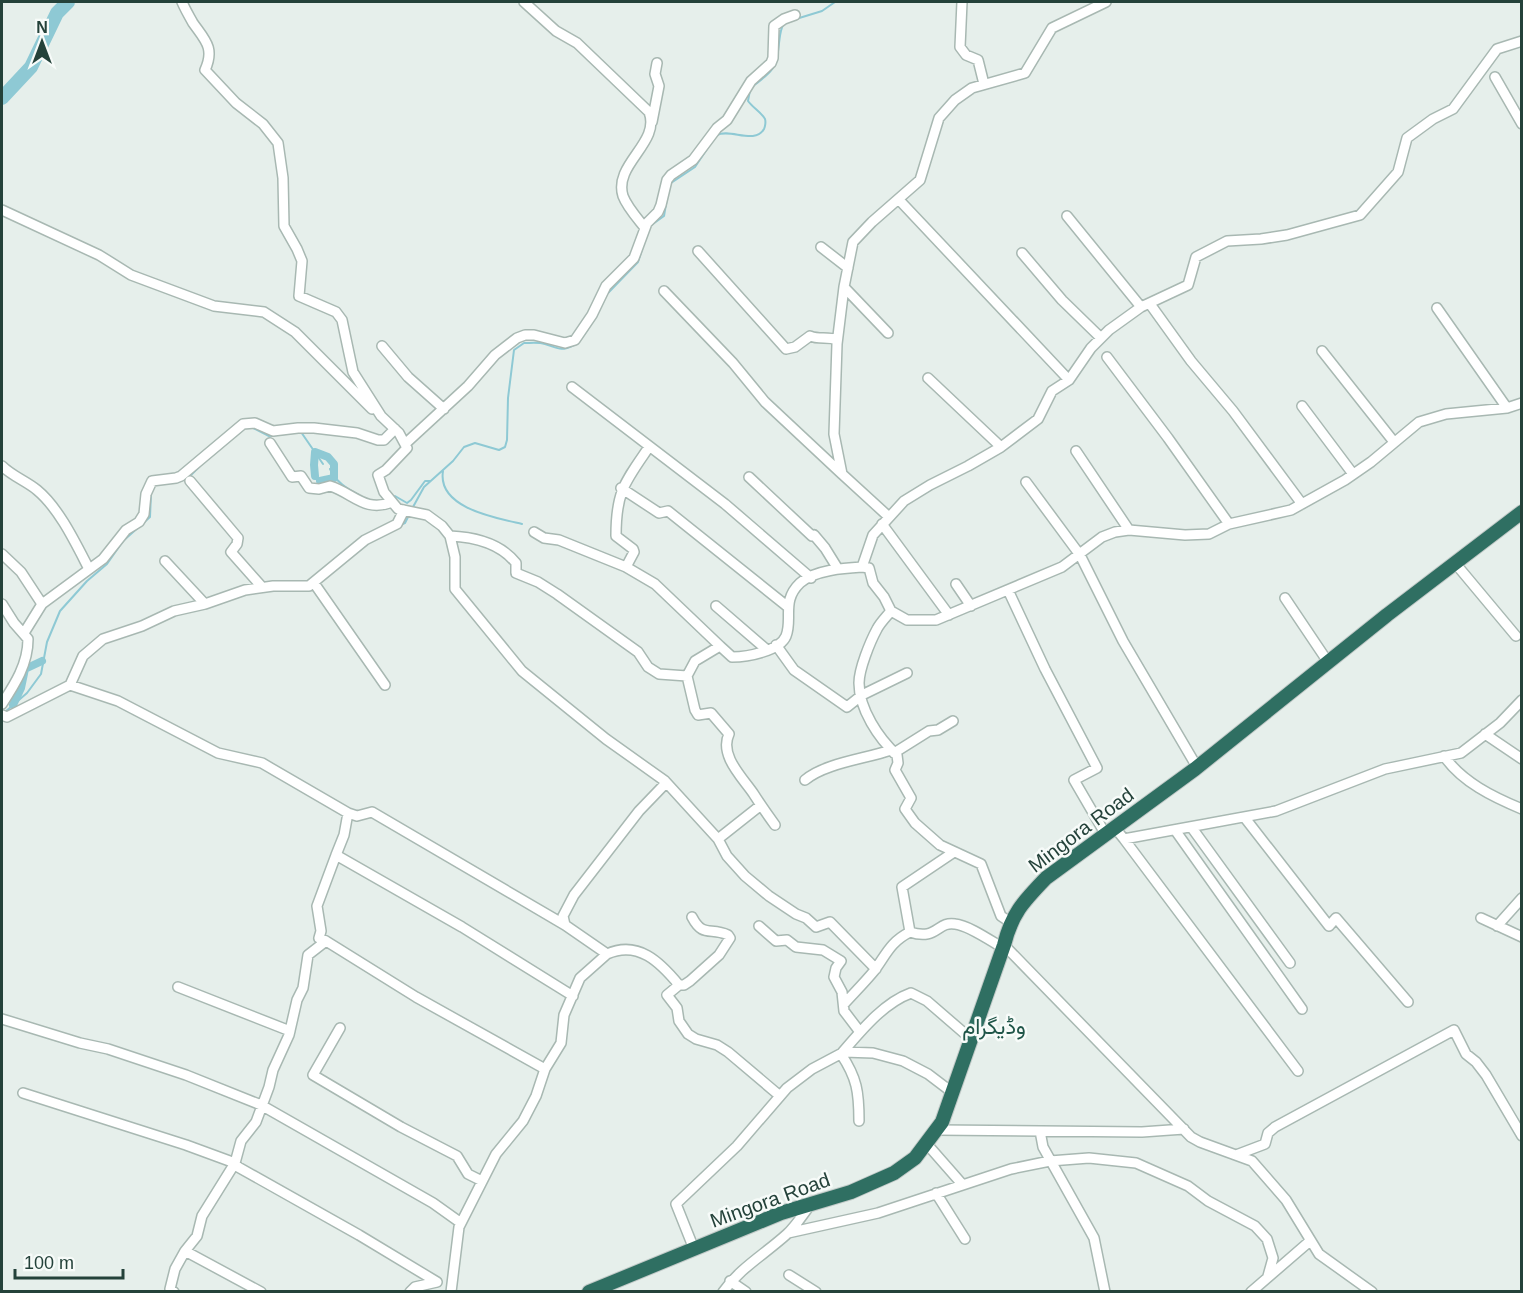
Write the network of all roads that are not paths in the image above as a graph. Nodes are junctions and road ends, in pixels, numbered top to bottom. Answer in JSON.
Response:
{"nodes":[{"id":1,"x":182,"y":2,"type":"edge"},
{"id":2,"x":524,"y":2,"type":"edge"},
{"id":3,"x":962,"y":2,"type":"edge"},
{"id":4,"x":1106,"y":2,"type":"edge"},
{"id":5,"x":795,"y":15,"type":"dead end"},
{"id":6,"x":1521,"y":41,"type":"edge"},
{"id":7,"x":657,"y":63,"type":"dead end"},
{"id":8,"x":1495,"y":77,"type":"dead end"},
{"id":9,"x":984,"y":84,"type":"junction"},
{"id":10,"x":652,"y":122,"type":"junction"},
{"id":11,"x":1521,"y":124,"type":"edge"},
{"id":12,"x":902,"y":203,"type":"dead end"},
{"id":13,"x":2,"y":210,"type":"edge"},
{"id":14,"x":1067,"y":216,"type":"dead end"},
{"id":15,"x":645,"y":228,"type":"junction"},
{"id":16,"x":821,"y":247,"type":"dead end"},
{"id":17,"x":698,"y":251,"type":"dead end"},
{"id":18,"x":1022,"y":253,"type":"dead end"},
{"id":19,"x":848,"y":268,"type":"junction"},
{"id":20,"x":844,"y":287,"type":"junction"},
{"id":21,"x":664,"y":291,"type":"dead end"},
{"id":22,"x":1145,"y":305,"type":"junction"},
{"id":23,"x":1437,"y":308,"type":"dead end"},
{"id":24,"x":888,"y":333,"type":"dead end"},
{"id":25,"x":1101,"y":338,"type":"junction"},
{"id":26,"x":837,"y":340,"type":"junction"},
{"id":27,"x":381,"y":346,"type":"dead end"},
{"id":28,"x":1322,"y":351,"type":"dead end"},
{"id":29,"x":1107,"y":357,"type":"dead end"},
{"id":30,"x":928,"y":378,"type":"dead end"},
{"id":31,"x":1068,"y":380,"type":"junction"},
{"id":32,"x":572,"y":387,"type":"dead end"},
{"id":33,"x":1521,"y":403,"type":"edge"},
{"id":34,"x":1302,"y":406,"type":"dead end"},
{"id":35,"x":1507,"y":408,"type":"junction"},
{"id":36,"x":444,"y":409,"type":"junction"},
{"id":37,"x":381,"y":416,"type":"junction"},
{"id":38,"x":395,"y":429,"type":"junction"},
{"id":39,"x":1394,"y":442,"type":"junction"},
{"id":40,"x":270,"y":443,"type":"dead end"},
{"id":41,"x":405,"y":444,"type":"junction"},
{"id":42,"x":649,"y":447,"type":"junction"},
{"id":43,"x":1001,"y":447,"type":"junction"},
{"id":44,"x":1076,"y":451,"type":"dead end"},
{"id":45,"x":2,"y":466,"type":"edge"},
{"id":46,"x":842,"y":474,"type":"junction"},
{"id":47,"x":1353,"y":474,"type":"junction"},
{"id":48,"x":749,"y":477,"type":"dead end"},
{"id":49,"x":190,"y":481,"type":"dead end"},
{"id":50,"x":1026,"y":482,"type":"dead end"},
{"id":51,"x":621,"y":488,"type":"junction"},
{"id":52,"x":392,"y":502,"type":"junction"},
{"id":53,"x":1302,"y":504,"type":"junction"},
{"id":54,"x":404,"y":510,"type":"junction"},
{"id":55,"x":1521,"y":512,"type":"edge"},
{"id":56,"x":886,"y":520,"type":"junction"},
{"id":57,"x":1229,"y":524,"type":"junction"},
{"id":58,"x":1129,"y":530,"type":"junction"},
{"id":59,"x":534,"y":532,"type":"dead end"},
{"id":60,"x":450,"y":536,"type":"junction"},
{"id":61,"x":2,"y":554,"type":"edge"},
{"id":62,"x":1080,"y":555,"type":"junction"},
{"id":63,"x":165,"y":561,"type":"dead end"},
{"id":64,"x":1455,"y":563,"type":"junction"},
{"id":65,"x":626,"y":567,"type":"junction"},
{"id":66,"x":862,"y":567,"type":"junction"},
{"id":67,"x":838,"y":568,"type":"junction"},
{"id":68,"x":89,"y":569,"type":"junction"},
{"id":69,"x":811,"y":578,"type":"junction"},
{"id":70,"x":314,"y":583,"type":"junction"},
{"id":71,"x":956,"y":584,"type":"dead end"},
{"id":72,"x":262,"y":587,"type":"junction"},
{"id":73,"x":1008,"y":590,"type":"junction"},
{"id":74,"x":1286,"y":598,"type":"dead end"},
{"id":75,"x":2,"y":604,"type":"edge"},
{"id":76,"x":42,"y":604,"type":"junction"},
{"id":77,"x":205,"y":604,"type":"junction"},
{"id":78,"x":716,"y":606,"type":"dead end"},
{"id":79,"x":971,"y":606,"type":"junction"},
{"id":80,"x":788,"y":607,"type":"junction"},
{"id":81,"x":891,"y":611,"type":"junction"},
{"id":82,"x":949,"y":615,"type":"junction"},
{"id":83,"x":24,"y":633,"type":"junction"},
{"id":84,"x":1516,"y":636,"type":"dead end"},
{"id":85,"x":776,"y":645,"type":"junction"},
{"id":86,"x":720,"y":646,"type":"junction"},
{"id":87,"x":766,"y":650,"type":"junction"},
{"id":88,"x":1328,"y":662,"type":"junction"},
{"id":89,"x":907,"y":673,"type":"dead end"},
{"id":90,"x":687,"y":676,"type":"junction"},
{"id":91,"x":70,"y":685,"type":"junction"},
{"id":92,"x":385,"y":685,"type":"dead end"},
{"id":93,"x":862,"y":694,"type":"junction"},
{"id":94,"x":1521,"y":700,"type":"edge"},
{"id":95,"x":2,"y":704,"type":"edge"},
{"id":96,"x":3,"y":716,"type":"edge"},
{"id":97,"x":953,"y":721,"type":"dead end"},
{"id":98,"x":1485,"y":734,"type":"junction"},
{"id":99,"x":893,"y":752,"type":"junction"},
{"id":100,"x":1444,"y":756,"type":"junction"},
{"id":101,"x":1521,"y":759,"type":"edge"},
{"id":102,"x":1197,"y":767,"type":"junction"},
{"id":103,"x":805,"y":780,"type":"dead end"},
{"id":104,"x":665,"y":782,"type":"junction"},
{"id":105,"x":761,"y":805,"type":"junction"},
{"id":106,"x":1521,"y":809,"type":"edge"},
{"id":107,"x":348,"y":813,"type":"junction"},
{"id":108,"x":1245,"y":818,"type":"junction"},
{"id":109,"x":775,"y":825,"type":"dead end"},
{"id":110,"x":1192,"y":828,"type":"junction"},
{"id":111,"x":1175,"y":830,"type":"junction"},
{"id":112,"x":1115,"y":834,"type":"junction"},
{"id":113,"x":718,"y":839,"type":"junction"},
{"id":114,"x":954,"y":852,"type":"junction"},
{"id":115,"x":336,"y":855,"type":"junction"},
{"id":116,"x":1521,"y":898,"type":"edge"},
{"id":117,"x":692,"y":917,"type":"dead end"},
{"id":118,"x":1481,"y":918,"type":"dead end"},
{"id":119,"x":1010,"y":922,"type":"junction"},
{"id":120,"x":565,"y":925,"type":"junction"},
{"id":121,"x":759,"y":926,"type":"dead end"},
{"id":122,"x":1497,"y":926,"type":"junction"},
{"id":123,"x":910,"y":932,"type":"junction"},
{"id":124,"x":1521,"y":937,"type":"edge"},
{"id":125,"x":326,"y":941,"type":"junction"},
{"id":126,"x":1003,"y":946,"type":"junction"},
{"id":127,"x":855,"y":948,"type":"junction"},
{"id":128,"x":607,"y":954,"type":"junction"},
{"id":129,"x":841,"y":961,"type":"junction"},
{"id":130,"x":1290,"y":963,"type":"dead end"},
{"id":131,"x":876,"y":969,"type":"junction"},
{"id":132,"x":678,"y":985,"type":"junction"},
{"id":133,"x":178,"y":987,"type":"dead end"},
{"id":134,"x":573,"y":996,"type":"junction"},
{"id":135,"x":1408,"y":1002,"type":"dead end"},
{"id":136,"x":844,"y":1004,"type":"junction"},
{"id":137,"x":1302,"y":1009,"type":"dead end"},
{"id":138,"x":2,"y":1019,"type":"edge"},
{"id":139,"x":340,"y":1028,"type":"dead end"},
{"id":140,"x":290,"y":1031,"type":"junction"},
{"id":141,"x":860,"y":1032,"type":"junction"},
{"id":142,"x":971,"y":1039,"type":"junction"},
{"id":143,"x":841,"y":1054,"type":"junction"},
{"id":144,"x":545,"y":1069,"type":"junction"},
{"id":145,"x":1298,"y":1071,"type":"dead end"},
{"id":146,"x":23,"y":1093,"type":"dead end"},
{"id":147,"x":953,"y":1093,"type":"junction"},
{"id":148,"x":780,"y":1096,"type":"junction"},
{"id":149,"x":261,"y":1105,"type":"junction"},
{"id":150,"x":859,"y":1121,"type":"dead end"},
{"id":151,"x":1184,"y":1129,"type":"junction"},
{"id":152,"x":937,"y":1130,"type":"junction"},
{"id":153,"x":1040,"y":1131,"type":"junction"},
{"id":154,"x":1521,"y":1136,"type":"edge"},
{"id":155,"x":926,"y":1143,"type":"junction"},
{"id":156,"x":1236,"y":1155,"type":"junction"},
{"id":157,"x":1050,"y":1161,"type":"junction"},
{"id":158,"x":235,"y":1163,"type":"junction"},
{"id":159,"x":482,"y":1181,"type":"junction"},
{"id":160,"x":962,"y":1184,"type":"junction"},
{"id":161,"x":936,"y":1192,"type":"junction"},
{"id":162,"x":811,"y":1204,"type":"junction"},
{"id":163,"x":460,"y":1223,"type":"junction"},
{"id":164,"x":788,"y":1233,"type":"junction"},
{"id":165,"x":965,"y":1239,"type":"dead end"},
{"id":166,"x":1310,"y":1241,"type":"junction"},
{"id":167,"x":694,"y":1249,"type":"junction"},
{"id":168,"x":185,"y":1251,"type":"junction"},
{"id":169,"x":789,"y":1275,"type":"dead end"},
{"id":170,"x":1268,"y":1276,"type":"junction"},
{"id":171,"x":452,"y":1280,"type":"junction"},
{"id":172,"x":730,"y":1281,"type":"junction"},
{"id":173,"x":437,"y":1282,"type":"junction"},
{"id":174,"x":174,"y":1292,"type":"edge"},
{"id":175,"x":261,"y":1292,"type":"edge"},
{"id":176,"x":410,"y":1292,"type":"edge"},
{"id":177,"x":451,"y":1292,"type":"edge"},
{"id":178,"x":589,"y":1292,"type":"edge"},
{"id":179,"x":723,"y":1292,"type":"edge"},
{"id":180,"x":746,"y":1292,"type":"edge"},
{"id":181,"x":816,"y":1292,"type":"edge"},
{"id":182,"x":1105,"y":1292,"type":"edge"},
{"id":183,"x":1251,"y":1292,"type":"edge"},
{"id":184,"x":1372,"y":1292,"type":"edge"}],
"edges":[{"from":1,"to":37,"type":"street"},
{"from":2,"to":10,"type":"street"},
{"from":3,"to":9,"type":"street"},
{"from":4,"to":9,"type":"street"},
{"from":5,"to":15,"type":"street"},
{"from":6,"to":22,"type":"street"},
{"from":7,"to":10,"type":"street"},
{"from":8,"to":11,"type":"street"},
{"from":9,"to":19,"type":"street"},
{"from":10,"to":15,"type":"street"},
{"from":12,"to":31,"type":"street"},
{"from":13,"to":37,"type":"street"},
{"from":14,"to":22,"type":"street"},
{"from":15,"to":36,"type":"street"},
{"from":16,"to":19,"type":"street"},
{"from":17,"to":26,"type":"street"},
{"from":18,"to":25,"type":"street"},
{"from":19,"to":20,"type":"street"},
{"from":20,"to":24,"type":"street"},
{"from":20,"to":26,"type":"street"},
{"from":21,"to":46,"type":"street"},
{"from":22,"to":25,"type":"street"},
{"from":22,"to":53,"type":"street"},
{"from":23,"to":35,"type":"street"},
{"from":25,"to":31,"type":"street"},
{"from":26,"to":46,"type":"street"},
{"from":27,"to":36,"type":"street"},
{"from":28,"to":39,"type":"street"},
{"from":29,"to":57,"type":"street"},
{"from":30,"to":43,"type":"street"},
{"from":31,"to":43,"type":"street"},
{"from":32,"to":42,"type":"street"},
{"from":33,"to":35,"type":"street"},
{"from":34,"to":47,"type":"street"},
{"from":35,"to":39,"type":"street"},
{"from":36,"to":41,"type":"street"},
{"from":37,"to":38,"type":"street"},
{"from":38,"to":41,"type":"street"},
{"from":38,"to":68,"type":"street"},
{"from":39,"to":47,"type":"street"},
{"from":40,"to":52,"type":"street"},
{"from":41,"to":52,"type":"street"},
{"from":42,"to":51,"type":"street"},
{"from":42,"to":69,"type":"street"},
{"from":43,"to":56,"type":"street"},
{"from":44,"to":58,"type":"street"},
{"from":45,"to":68,"type":"street"},
{"from":46,"to":56,"type":"street"},
{"from":47,"to":53,"type":"street"},
{"from":48,"to":67,"type":"street"},
{"from":49,"to":72,"type":"street"},
{"from":50,"to":62,"type":"street"},
{"from":51,"to":65,"type":"street"},
{"from":51,"to":80,"type":"street"},
{"from":52,"to":54,"type":"street"},
{"from":53,"to":57,"type":"street"},
{"from":54,"to":60,"type":"street"},
{"from":54,"to":70,"type":"street"},
{"from":55,"to":64,"type":"highway","name":"Mingora Road"},
{"from":56,"to":66,"type":"street"},
{"from":56,"to":82,"type":"street"},
{"from":57,"to":58,"type":"street"},
{"from":58,"to":62,"type":"street"},
{"from":59,"to":65,"type":"street"},
{"from":60,"to":90,"type":"street"},
{"from":60,"to":104,"type":"street"},
{"from":61,"to":76,"type":"street"},
{"from":62,"to":73,"type":"street"},
{"from":62,"to":102,"type":"street"},
{"from":63,"to":77,"type":"street"},
{"from":64,"to":84,"type":"street"},
{"from":64,"to":88,"type":"highway","name":"Mingora Road"},
{"from":65,"to":86,"type":"street"},
{"from":66,"to":67,"type":"street"},
{"from":66,"to":81,"type":"street"},
{"from":67,"to":69,"type":"street"},
{"from":68,"to":76,"type":"street"},
{"from":69,"to":80,"type":"street"},
{"from":70,"to":72,"type":"street"},
{"from":70,"to":92,"type":"street"},
{"from":71,"to":79,"type":"street"},
{"from":72,"to":77,"type":"street"},
{"from":73,"to":79,"type":"street"},
{"from":73,"to":112,"type":"street"},
{"from":74,"to":88,"type":"street"},
{"from":75,"to":83,"type":"street"},
{"from":76,"to":83,"type":"street"},
{"from":77,"to":91,"type":"street"},
{"from":78,"to":87,"type":"street"},
{"from":79,"to":82,"type":"street"},
{"from":80,"to":85,"type":"street"},
{"from":81,"to":82,"type":"street"},
{"from":81,"to":93,"type":"street"},
{"from":83,"to":95,"type":"street"},
{"from":85,"to":87,"type":"street"},
{"from":85,"to":93,"type":"street"},
{"from":86,"to":87,"type":"street"},
{"from":86,"to":90,"type":"street"},
{"from":88,"to":102,"type":"highway","name":"Mingora Road"},
{"from":89,"to":93,"type":"street"},
{"from":90,"to":105,"type":"street"},
{"from":91,"to":96,"type":"street"},
{"from":91,"to":107,"type":"street"},
{"from":93,"to":99,"type":"street"},
{"from":94,"to":98,"type":"street"},
{"from":97,"to":99,"type":"street"},
{"from":98,"to":100,"type":"street"},
{"from":98,"to":101,"type":"street"},
{"from":99,"to":103,"type":"street"},
{"from":99,"to":114,"type":"street"},
{"from":100,"to":106,"type":"street"},
{"from":100,"to":108,"type":"street"},
{"from":102,"to":112,"type":"highway","name":"Mingora Road"},
{"from":104,"to":113,"type":"street"},
{"from":104,"to":120,"type":"street"},
{"from":105,"to":109,"type":"street"},
{"from":105,"to":113,"type":"street"},
{"from":107,"to":115,"type":"street"},
{"from":107,"to":120,"type":"street"},
{"from":108,"to":110,"type":"street"},
{"from":108,"to":135,"type":"street"},
{"from":110,"to":111,"type":"street"},
{"from":110,"to":130,"type":"street"},
{"from":111,"to":112,"type":"street"},
{"from":111,"to":137,"type":"street"},
{"from":112,"to":119,"type":"highway","name":"Mingora Road"},
{"from":112,"to":145,"type":"street"},
{"from":113,"to":127,"type":"street"},
{"from":114,"to":119,"type":"street"},
{"from":114,"to":123,"type":"street"},
{"from":115,"to":125,"type":"street"},
{"from":115,"to":134,"type":"street"},
{"from":116,"to":122,"type":"street"},
{"from":117,"to":132,"type":"street"},
{"from":118,"to":122,"type":"street"},
{"from":119,"to":126,"type":"highway","name":"Mingora Road"},
{"from":120,"to":128,"type":"street"},
{"from":121,"to":129,"type":"street"},
{"from":122,"to":124,"type":"street"},
{"from":123,"to":126,"type":"street"},
{"from":123,"to":131,"type":"street"},
{"from":125,"to":140,"type":"street"},
{"from":125,"to":144,"type":"street"},
{"from":126,"to":142,"type":"highway","name":"Mingora Road"},
{"from":126,"to":151,"type":"street"},
{"from":127,"to":129,"type":"street"},
{"from":127,"to":131,"type":"street"},
{"from":128,"to":132,"type":"street"},
{"from":128,"to":134,"type":"street"},
{"from":129,"to":136,"type":"street"},
{"from":131,"to":136,"type":"street"},
{"from":132,"to":148,"type":"street"},
{"from":133,"to":140,"type":"street"},
{"from":134,"to":144,"type":"street"},
{"from":136,"to":141,"type":"street"},
{"from":138,"to":149,"type":"street"},
{"from":139,"to":159,"type":"street"},
{"from":140,"to":149,"type":"street"},
{"from":141,"to":142,"type":"street"},
{"from":141,"to":143,"type":"street"},
{"from":142,"to":147,"type":"highway","name":"Mingora Road"},
{"from":143,"to":147,"type":"street"},
{"from":143,"to":148,"type":"street"},
{"from":143,"to":150,"type":"street"},
{"from":144,"to":159,"type":"street"},
{"from":146,"to":158,"type":"street"},
{"from":147,"to":152,"type":"highway","name":"Mingora Road"},
{"from":148,"to":167,"type":"street"},
{"from":149,"to":158,"type":"street"},
{"from":149,"to":163,"type":"street"},
{"from":151,"to":153,"type":"street"},
{"from":151,"to":156,"type":"street"},
{"from":152,"to":153,"type":"street"},
{"from":152,"to":155,"type":"highway","name":"Mingora Road"},
{"from":153,"to":157,"type":"street"},
{"from":154,"to":156,"type":"street"},
{"from":155,"to":160,"type":"street"},
{"from":155,"to":162,"type":"highway","name":"Mingora Road"},
{"from":156,"to":166,"type":"street"},
{"from":157,"to":160,"type":"street"},
{"from":157,"to":170,"type":"street"},
{"from":157,"to":182,"type":"street"},
{"from":158,"to":168,"type":"street"},
{"from":158,"to":173,"type":"street"},
{"from":159,"to":163,"type":"street"},
{"from":160,"to":161,"type":"street"},
{"from":161,"to":164,"type":"street"},
{"from":161,"to":165,"type":"street"},
{"from":162,"to":164,"type":"street"},
{"from":162,"to":167,"type":"highway","name":"Mingora Road"},
{"from":163,"to":171,"type":"street"},
{"from":164,"to":172,"type":"street"},
{"from":166,"to":170,"type":"street"},
{"from":166,"to":184,"type":"street"},
{"from":167,"to":178,"type":"highway","name":"Mingora Road"},
{"from":168,"to":174,"type":"street"},
{"from":168,"to":175,"type":"street"},
{"from":169,"to":181,"type":"street"},
{"from":170,"to":183,"type":"street"},
{"from":171,"to":173,"type":"street"},
{"from":171,"to":177,"type":"street"},
{"from":172,"to":179,"type":"street"},
{"from":172,"to":180,"type":"street"},
{"from":173,"to":176,"type":"street"}]}
